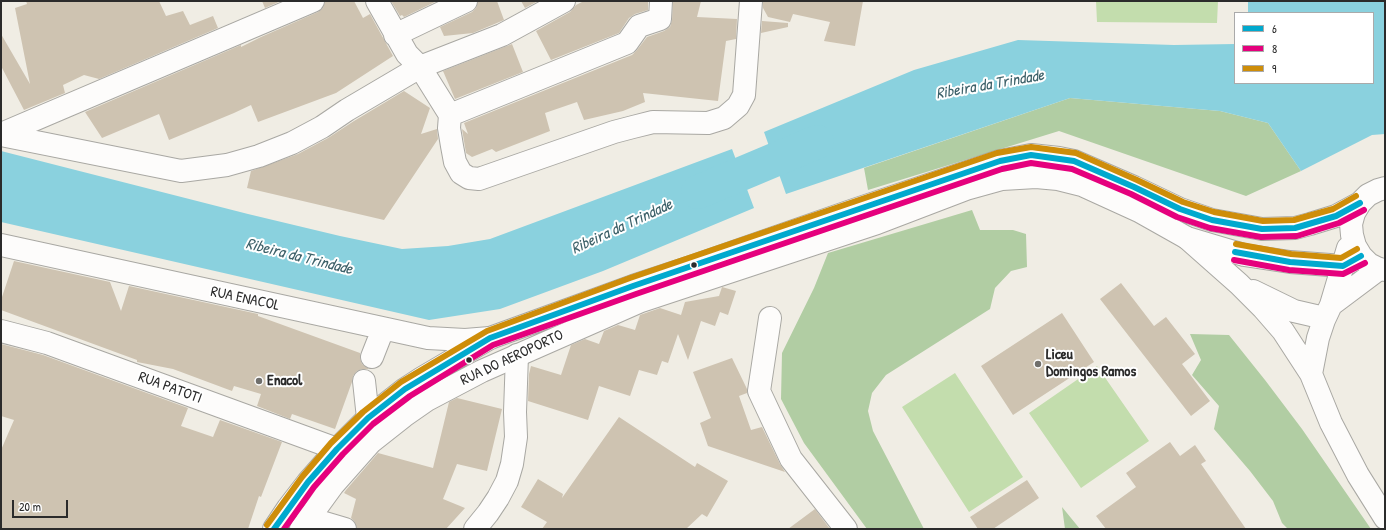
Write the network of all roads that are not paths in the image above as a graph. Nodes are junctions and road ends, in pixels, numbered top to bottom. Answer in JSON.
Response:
{"nodes":[{"id":1,"x":313,"y":1,"type":"edge"},
{"id":2,"x":377,"y":1,"type":"edge"},
{"id":3,"x":466,"y":1,"type":"edge"},
{"id":4,"x":564,"y":1,"type":"edge"},
{"id":5,"x":661,"y":1,"type":"edge"},
{"id":6,"x":751,"y":1,"type":"edge"},
{"id":7,"x":395,"y":35,"type":"junction"},
{"id":8,"x":420,"y":67,"type":"junction"},
{"id":9,"x":450,"y":115,"type":"junction"},
{"id":10,"x":1,"y":135,"type":"edge"},
{"id":11,"x":1385,"y":188,"type":"edge"},
{"id":12,"x":1360,"y":203,"type":"junction"},
{"id":13,"x":1187,"y":238,"type":"junction"},
{"id":14,"x":1,"y":245,"type":"edge"},
{"id":15,"x":1352,"y":261,"type":"junction"},
{"id":16,"x":1382,"y":269,"type":"edge"},
{"id":17,"x":1239,"y":284,"type":"junction"},
{"id":18,"x":1328,"y":313,"type":"junction"},
{"id":19,"x":770,"y":318,"type":"dead end"},
{"id":20,"x":383,"y":329,"type":"junction"},
{"id":21,"x":1,"y":331,"type":"edge"},
{"id":22,"x":490,"y":338,"type":"junction"},
{"id":23,"x":517,"y":355,"type":"junction"},
{"id":24,"x":372,"y":357,"type":"dead end"},
{"id":25,"x":1311,"y":374,"type":"junction"},
{"id":26,"x":364,"y":382,"type":"dead end"},
{"id":27,"x":368,"y":418,"type":"junction"},
{"id":28,"x":337,"y":449,"type":"junction"},
{"id":29,"x":1385,"y":518,"type":"edge"},
{"id":30,"x":304,"y":524,"type":"edge"},
{"id":31,"x":274,"y":529,"type":"edge"},
{"id":32,"x":345,"y":529,"type":"edge"},
{"id":33,"x":475,"y":529,"type":"edge"},
{"id":34,"x":846,"y":529,"type":"edge"}],
"edges":[{"from":1,"to":10,"type":"street"},
{"from":2,"to":7,"type":"street"},
{"from":3,"to":7,"type":"street"},
{"from":4,"to":8,"type":"street"},
{"from":5,"to":9,"type":"street"},
{"from":6,"to":9,"type":"street"},
{"from":7,"to":8,"type":"street"},
{"from":8,"to":9,"type":"street"},
{"from":8,"to":10,"type":"street"},
{"from":11,"to":12,"type":"street","name":"RUA DO AEROPORTO"},
{"from":12,"to":15,"type":"street"},
{"from":12,"to":22,"type":"street","name":"RUA DO AEROPORTO"},
{"from":13,"to":15,"type":"street","name":"RUA DO AEROPORTO"},
{"from":13,"to":17,"type":"street"},
{"from":13,"to":23,"type":"street","name":"RUA DO AEROPORTO"},
{"from":14,"to":20,"type":"street","name":"RUA ENACOL"},
{"from":15,"to":16,"type":"street"},
{"from":15,"to":18,"type":"street"},
{"from":16,"to":18,"type":"street"},
{"from":17,"to":18,"type":"street"},
{"from":17,"to":25,"type":"street"},
{"from":18,"to":25,"type":"street"},
{"from":19,"to":34,"type":"street"},
{"from":20,"to":22,"type":"street","name":"RUA ENACOL"},
{"from":20,"to":24,"type":"street"},
{"from":21,"to":28,"type":"street","name":"RUA PATOTI"},
{"from":22,"to":27,"type":"street","name":"RUA DO AEROPORTO"},
{"from":23,"to":30,"type":"street","name":"RUA DO AEROPORTO"},
{"from":23,"to":33,"type":"street"},
{"from":25,"to":29,"type":"street"},
{"from":26,"to":27,"type":"street"},
{"from":27,"to":28,"type":"street","name":"RUA DO AEROPORTO"},
{"from":28,"to":31,"type":"street","name":"RUA DO AEROPORTO"},
{"from":30,"to":32,"type":"street"}]}
